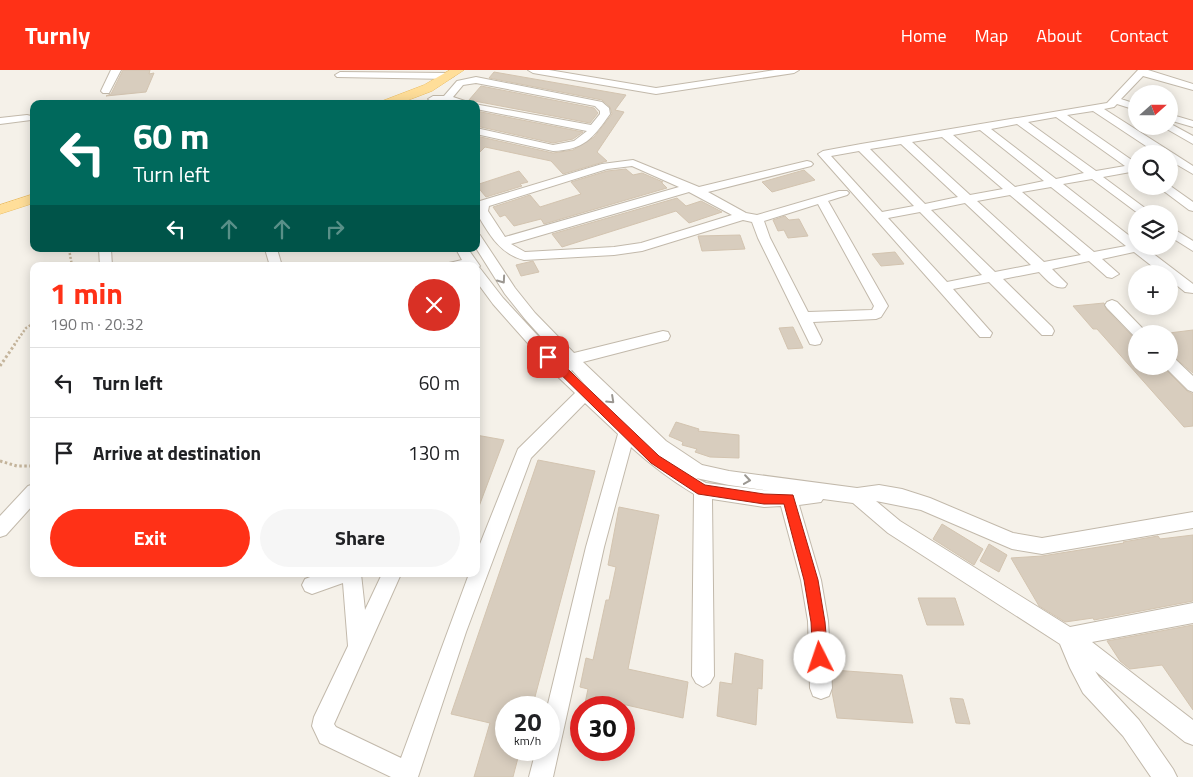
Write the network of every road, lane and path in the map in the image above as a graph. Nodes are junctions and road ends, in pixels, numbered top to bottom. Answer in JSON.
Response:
{"nodes":[{"id":1,"x":116,"y":70,"type":"edge"},
{"id":2,"x":533,"y":70,"type":"edge"},
{"id":3,"x":794,"y":70,"type":"edge"},
{"id":4,"x":1142,"y":71,"type":"edge"},
{"id":5,"x":454,"y":73,"type":"edge"},
{"id":6,"x":340,"y":75,"type":"dead end"},
{"id":7,"x":1193,"y":87,"type":"edge"},
{"id":8,"x":106,"y":91,"type":"dead end"},
{"id":9,"x":438,"y":97,"type":"edge"},
{"id":10,"x":416,"y":100,"type":"edge"},
{"id":11,"x":451,"y":100,"type":"edge"},
{"id":12,"x":1115,"y":100,"type":"junction"},
{"id":13,"x":1128,"y":104,"type":"edge"},
{"id":14,"x":480,"y":107,"type":"edge"},
{"id":15,"x":1095,"y":108,"type":"junction"},
{"id":16,"x":1058,"y":114,"type":"junction"},
{"id":17,"x":27,"y":118,"type":"dead end"},
{"id":18,"x":1178,"y":119,"type":"edge"},
{"id":19,"x":0,"y":121,"type":"edge"},
{"id":20,"x":1020,"y":121,"type":"junction"},
{"id":21,"x":1193,"y":124,"type":"edge"},
{"id":22,"x":982,"y":127,"type":"junction"},
{"id":23,"x":594,"y":129,"type":"junction"},
{"id":24,"x":480,"y":132,"type":"edge"},
{"id":25,"x":1178,"y":132,"type":"edge"},
{"id":26,"x":944,"y":133,"type":"junction"},
{"id":27,"x":903,"y":140,"type":"junction"},
{"id":28,"x":1193,"y":141,"type":"edge"},
{"id":29,"x":1150,"y":145,"type":"edge"},
{"id":30,"x":861,"y":147,"type":"junction"},
{"id":31,"x":1193,"y":157,"type":"edge"},
{"id":32,"x":1178,"y":158,"type":"edge"},
{"id":33,"x":1128,"y":162,"type":"edge"},
{"id":34,"x":1178,"y":163,"type":"edge"},
{"id":35,"x":807,"y":164,"type":"dead end"},
{"id":36,"x":1128,"y":169,"type":"edge"},
{"id":37,"x":1193,"y":171,"type":"edge"},
{"id":38,"x":1094,"y":175,"type":"junction"},
{"id":39,"x":1054,"y":183,"type":"junction"},
{"id":40,"x":694,"y":190,"type":"junction"},
{"id":41,"x":1012,"y":191,"type":"junction"},
{"id":42,"x":843,"y":193,"type":"dead end"},
{"id":43,"x":1176,"y":195,"type":"edge"},
{"id":44,"x":30,"y":199,"type":"edge"},
{"id":45,"x":967,"y":199,"type":"junction"},
{"id":46,"x":821,"y":200,"type":"junction"},
{"id":47,"x":1135,"y":205,"type":"edge"},
{"id":48,"x":1193,"y":207,"type":"edge"},
{"id":49,"x":922,"y":208,"type":"junction"},
{"id":50,"x":0,"y":210,"type":"edge"},
{"id":51,"x":742,"y":216,"type":"junction"},
{"id":52,"x":879,"y":216,"type":"junction"},
{"id":53,"x":757,"y":219,"type":"junction"},
{"id":54,"x":500,"y":238,"type":"junction"},
{"id":55,"x":1128,"y":238,"type":"edge"},
{"id":56,"x":1181,"y":238,"type":"edge"},
{"id":57,"x":480,"y":240,"type":"edge"},
{"id":58,"x":480,"y":245,"type":"edge"},
{"id":59,"x":1193,"y":248,"type":"edge"},
{"id":60,"x":1128,"y":249,"type":"edge"},
{"id":61,"x":1150,"y":255,"type":"edge"},
{"id":62,"x":1091,"y":257,"type":"junction"},
{"id":63,"x":1042,"y":267,"type":"junction"},
{"id":64,"x":1112,"y":274,"type":"dead end"},
{"id":65,"x":480,"y":276,"type":"edge"},
{"id":66,"x":993,"y":277,"type":"junction"},
{"id":67,"x":1060,"y":284,"type":"dead end"},
{"id":68,"x":944,"y":287,"type":"junction"},
{"id":69,"x":1190,"y":289,"type":"dead end"},
{"id":70,"x":1112,"y":305,"type":"dead end"},
{"id":71,"x":803,"y":317,"type":"junction"},
{"id":72,"x":1132,"y":325,"type":"edge"},
{"id":73,"x":30,"y":326,"type":"edge"},
{"id":74,"x":1047,"y":331,"type":"dead end"},
{"id":75,"x":985,"y":333,"type":"dead end"},
{"id":76,"x":663,"y":336,"type":"dead end"},
{"id":77,"x":815,"y":340,"type":"dead end"},
{"id":78,"x":0,"y":366,"type":"edge"},
{"id":79,"x":566,"y":366,"type":"junction"},
{"id":80,"x":1178,"y":371,"type":"edge"},
{"id":81,"x":1193,"y":386,"type":"edge"},
{"id":82,"x":589,"y":389,"type":"junction"},
{"id":83,"x":628,"y":425,"type":"junction"},
{"id":84,"x":0,"y":460,"type":"edge"},
{"id":85,"x":30,"y":466,"type":"edge"},
{"id":86,"x":703,"y":490,"type":"junction"},
{"id":87,"x":786,"y":492,"type":"junction"},
{"id":88,"x":30,"y":495,"type":"edge"},
{"id":89,"x":852,"y":495,"type":"junction"},
{"id":90,"x":1193,"y":520,"type":"edge"},
{"id":91,"x":0,"y":529,"type":"edge"},
{"id":92,"x":480,"y":569,"type":"edge"},
{"id":93,"x":334,"y":577,"type":"edge"},
{"id":94,"x":352,"y":577,"type":"edge"},
{"id":95,"x":391,"y":577,"type":"edge"},
{"id":96,"x":477,"y":577,"type":"edge"},
{"id":97,"x":312,"y":585,"type":"dead end"},
{"id":98,"x":1193,"y":613,"type":"edge"},
{"id":99,"x":1068,"y":637,"type":"junction"},
{"id":100,"x":358,"y":647,"type":"junction"},
{"id":101,"x":703,"y":676,"type":"dead end"},
{"id":102,"x":821,"y":688,"type":"dead end"},
{"id":103,"x":560,"y":697,"type":"edge"},
{"id":104,"x":1193,"y":734,"type":"edge"},
{"id":105,"x":545,"y":761,"type":"edge"},
{"id":106,"x":407,"y":775,"type":"edge"},
{"id":107,"x":541,"y":777,"type":"edge"},
{"id":108,"x":1165,"y":777,"type":"edge"}],
"edges":[{"from":1,"to":8,"type":"street"},
{"from":2,"to":3,"type":"street"},
{"from":4,"to":7,"type":"street"},
{"from":4,"to":12,"type":"street"},
{"from":5,"to":6,"type":"street"},
{"from":5,"to":9,"type":"main road"},
{"from":9,"to":10,"type":"main road"},
{"from":9,"to":11,"type":"street"},
{"from":9,"to":23,"type":"street"},
{"from":12,"to":13,"type":"street"},
{"from":12,"to":15,"type":"street"},
{"from":14,"to":23,"type":"street"},
{"from":15,"to":16,"type":"street"},
{"from":15,"to":29,"type":"street"},
{"from":16,"to":20,"type":"street"},
{"from":16,"to":33,"type":"street"},
{"from":17,"to":19,"type":"street"},
{"from":18,"to":21,"type":"street"},
{"from":20,"to":22,"type":"street"},
{"from":20,"to":38,"type":"street"},
{"from":22,"to":26,"type":"street"},
{"from":22,"to":39,"type":"street"},
{"from":23,"to":24,"type":"street"},
{"from":25,"to":28,"type":"street"},
{"from":26,"to":27,"type":"street"},
{"from":26,"to":41,"type":"street"},
{"from":27,"to":30,"type":"street"},
{"from":27,"to":45,"type":"street"},
{"from":30,"to":49,"type":"street"},
{"from":30,"to":52,"type":"street"},
{"from":31,"to":32,"type":"street"},
{"from":34,"to":37,"type":"street"},
{"from":35,"to":40,"type":"street"},
{"from":36,"to":38,"type":"street"},
{"from":38,"to":39,"type":"street"},
{"from":38,"to":47,"type":"street"},
{"from":39,"to":41,"type":"street"},
{"from":39,"to":55,"type":"street"},
{"from":40,"to":51,"type":"street"},
{"from":40,"to":54,"type":"street"},
{"from":40,"to":54,"type":"street"},
{"from":41,"to":45,"type":"street"},
{"from":41,"to":62,"type":"street"},
{"from":42,"to":46,"type":"street"},
{"from":43,"to":48,"type":"street"},
{"from":44,"to":50,"type":"main road"},
{"from":45,"to":49,"type":"street"},
{"from":45,"to":63,"type":"street"},
{"from":46,"to":53,"type":"street"},
{"from":46,"to":71,"type":"street"},
{"from":49,"to":52,"type":"street"},
{"from":49,"to":66,"type":"street"},
{"from":51,"to":53,"type":"street"},
{"from":51,"to":54,"type":"street"},
{"from":52,"to":68,"type":"street"},
{"from":53,"to":71,"type":"street"},
{"from":54,"to":57,"type":"street"},
{"from":56,"to":59,"type":"street"},
{"from":58,"to":79,"type":"street","one_way":true},
{"from":60,"to":62,"type":"street"},
{"from":61,"to":69,"type":"street"},
{"from":62,"to":63,"type":"street"},
{"from":62,"to":64,"type":"street"},
{"from":63,"to":66,"type":"street"},
{"from":63,"to":67,"type":"street"},
{"from":65,"to":79,"type":"street"},
{"from":66,"to":68,"type":"street"},
{"from":66,"to":74,"type":"street"},
{"from":68,"to":75,"type":"street"},
{"from":70,"to":72,"type":"street"},
{"from":71,"to":77,"type":"street"},
{"from":73,"to":78,"type":"path"},
{"from":76,"to":79,"type":"street"},
{"from":79,"to":82,"type":"street"},
{"from":80,"to":81,"type":"street"},
{"from":82,"to":83,"type":"street"},
{"from":82,"to":92,"type":"street"},
{"from":83,"to":86,"type":"street"},
{"from":83,"to":87,"type":"street","one_way":true},
{"from":83,"to":103,"type":"street"},
{"from":84,"to":85,"type":"path"},
{"from":86,"to":87,"type":"street"},
{"from":86,"to":101,"type":"street"},
{"from":87,"to":89,"type":"street"},
{"from":87,"to":102,"type":"street"},
{"from":88,"to":91,"type":"street"},
{"from":89,"to":90,"type":"street"},
{"from":89,"to":99,"type":"street"},
{"from":93,"to":97,"type":"street"},
{"from":94,"to":100,"type":"street"},
{"from":95,"to":100,"type":"street"},
{"from":96,"to":106,"type":"street"},
{"from":98,"to":99,"type":"street"},
{"from":99,"to":104,"type":"street"},
{"from":99,"to":108,"type":"street"},
{"from":100,"to":106,"type":"street"},
{"from":105,"to":107,"type":"street"}]}
